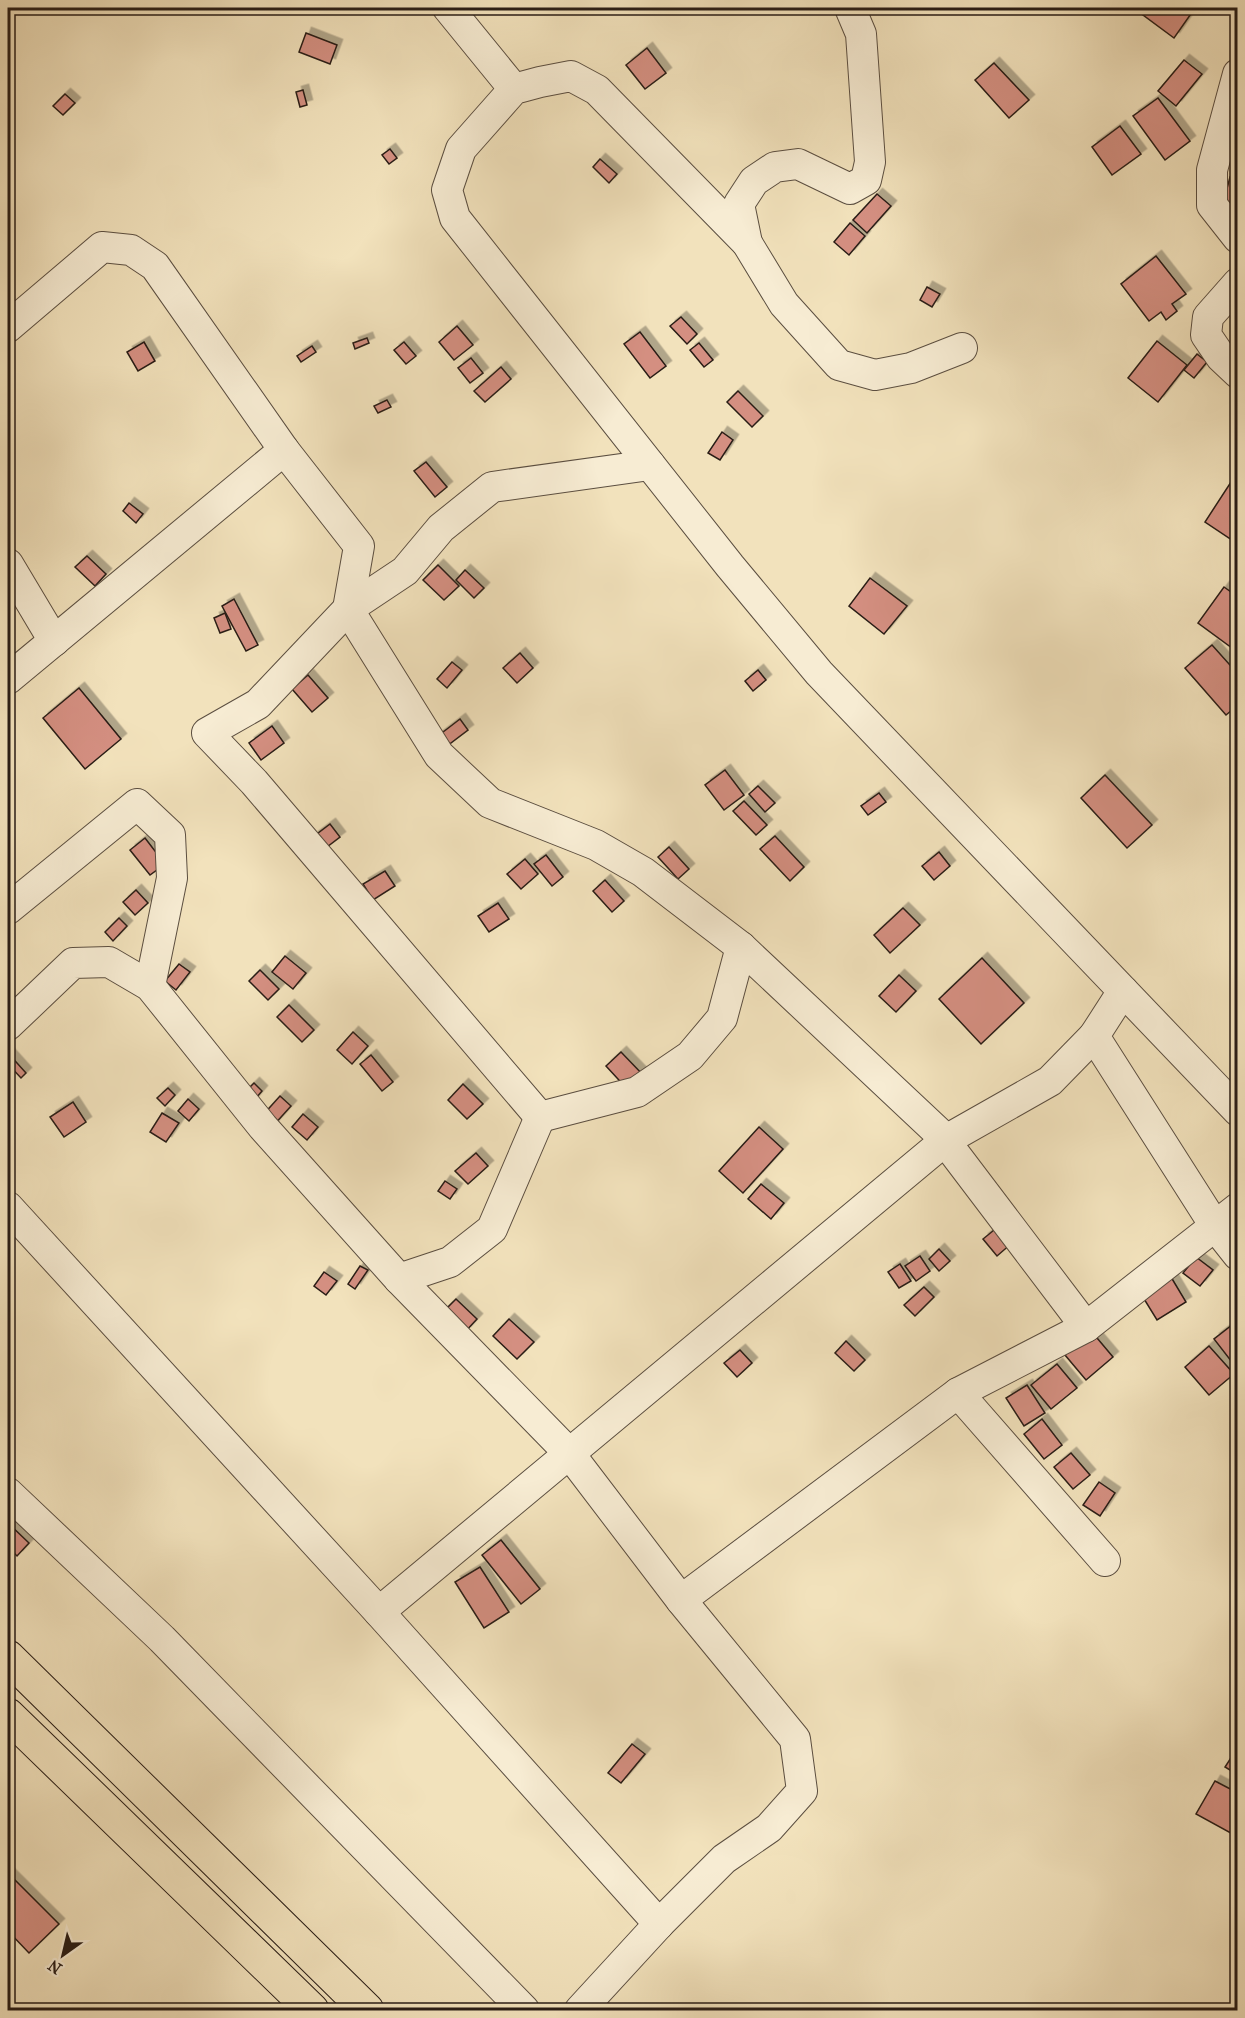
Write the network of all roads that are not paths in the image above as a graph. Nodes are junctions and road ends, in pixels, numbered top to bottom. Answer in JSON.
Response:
{"nodes":[{"id":1,"x":448,"y":8,"type":"edge"},
{"id":2,"x":850,"y":8,"type":"edge"},
{"id":3,"x":1238,"y":74,"type":"edge"},
{"id":4,"x":514,"y":89,"type":"junction"},
{"id":5,"x":1238,"y":238,"type":"edge"},
{"id":6,"x":747,"y":243,"type":"junction"},
{"id":7,"x":1238,"y":284,"type":"edge"},
{"id":8,"x":8,"y":327,"type":"edge"},
{"id":9,"x":962,"y":348,"type":"dead end"},
{"id":10,"x":1238,"y":373,"type":"edge"},
{"id":11,"x":284,"y":450,"type":"junction"},
{"id":12,"x":650,"y":465,"type":"junction"},
{"id":13,"x":8,"y":564,"type":"edge"},
{"id":14,"x":348,"y":609,"type":"junction"},
{"id":15,"x":54,"y":641,"type":"junction"},
{"id":16,"x":8,"y":679,"type":"edge"},
{"id":17,"x":8,"y":909,"type":"edge"},
{"id":18,"x":741,"y":947,"type":"junction"},
{"id":19,"x":150,"y":986,"type":"junction"},
{"id":20,"x":1124,"y":992,"type":"junction"},
{"id":21,"x":8,"y":1025,"type":"edge"},
{"id":22,"x":1094,"y":1036,"type":"junction"},
{"id":23,"x":1238,"y":1111,"type":"edge"},
{"id":24,"x":540,"y":1117,"type":"junction"},
{"id":25,"x":946,"y":1140,"type":"junction"},
{"id":26,"x":8,"y":1207,"type":"edge"},
{"id":27,"x":1226,"y":1217,"type":"edge"},
{"id":28,"x":1238,"y":1255,"type":"edge"},
{"id":29,"x":399,"y":1279,"type":"junction"},
{"id":30,"x":1086,"y":1327,"type":"junction"},
{"id":31,"x":957,"y":1393,"type":"junction"},
{"id":32,"x":569,"y":1453,"type":"junction"},
{"id":33,"x":8,"y":1493,"type":"edge"},
{"id":34,"x":1105,"y":1560,"type":"dead end"},
{"id":35,"x":681,"y":1600,"type":"junction"},
{"id":36,"x":379,"y":1612,"type":"junction"},
{"id":37,"x":8,"y":1657,"type":"edge"},
{"id":38,"x":8,"y":1715,"type":"edge"},
{"id":39,"x":84,"y":1732,"type":"junction"},
{"id":40,"x":53,"y":1760,"type":"junction"},
{"id":41,"x":659,"y":1924,"type":"junction"},
{"id":42,"x":312,"y":2010,"type":"edge"},
{"id":43,"x":367,"y":2010,"type":"edge"},
{"id":44,"x":524,"y":2010,"type":"edge"},
{"id":45,"x":580,"y":2010,"type":"edge"}],
"edges":[{"from":1,"to":4,"type":"street"},
{"from":2,"to":6,"type":"street"},
{"from":3,"to":5,"type":"street"},
{"from":4,"to":6,"type":"street"},
{"from":4,"to":12,"type":"street"},
{"from":6,"to":9,"type":"street"},
{"from":7,"to":10,"type":"street"},
{"from":8,"to":11,"type":"street"},
{"from":11,"to":14,"type":"street"},
{"from":11,"to":15,"type":"street"},
{"from":12,"to":14,"type":"street"},
{"from":12,"to":20,"type":"street"},
{"from":13,"to":15,"type":"street"},
{"from":14,"to":18,"type":"street"},
{"from":14,"to":24,"type":"street"},
{"from":15,"to":16,"type":"street"},
{"from":17,"to":19,"type":"street"},
{"from":18,"to":24,"type":"street"},
{"from":18,"to":25,"type":"street"},
{"from":19,"to":21,"type":"street"},
{"from":19,"to":29,"type":"street"},
{"from":20,"to":22,"type":"street"},
{"from":20,"to":23,"type":"street"},
{"from":22,"to":25,"type":"street"},
{"from":22,"to":27,"type":"street"},
{"from":24,"to":29,"type":"street"},
{"from":25,"to":30,"type":"street"},
{"from":25,"to":32,"type":"street"},
{"from":26,"to":36,"type":"street"},
{"from":27,"to":28,"type":"street"},
{"from":27,"to":30,"type":"street"},
{"from":29,"to":32,"type":"street"},
{"from":30,"to":31,"type":"street"},
{"from":31,"to":34,"type":"street"},
{"from":31,"to":35,"type":"street"},
{"from":32,"to":35,"type":"street"},
{"from":32,"to":36,"type":"street"},
{"from":33,"to":44,"type":"street"},
{"from":35,"to":41,"type":"street"},
{"from":36,"to":41,"type":"street"},
{"from":37,"to":39,"type":"main road"},
{"from":38,"to":40,"type":"main road"},
{"from":39,"to":40,"type":"main road"},
{"from":39,"to":43,"type":"main road"},
{"from":40,"to":42,"type":"main road"},
{"from":41,"to":45,"type":"street"}]}
